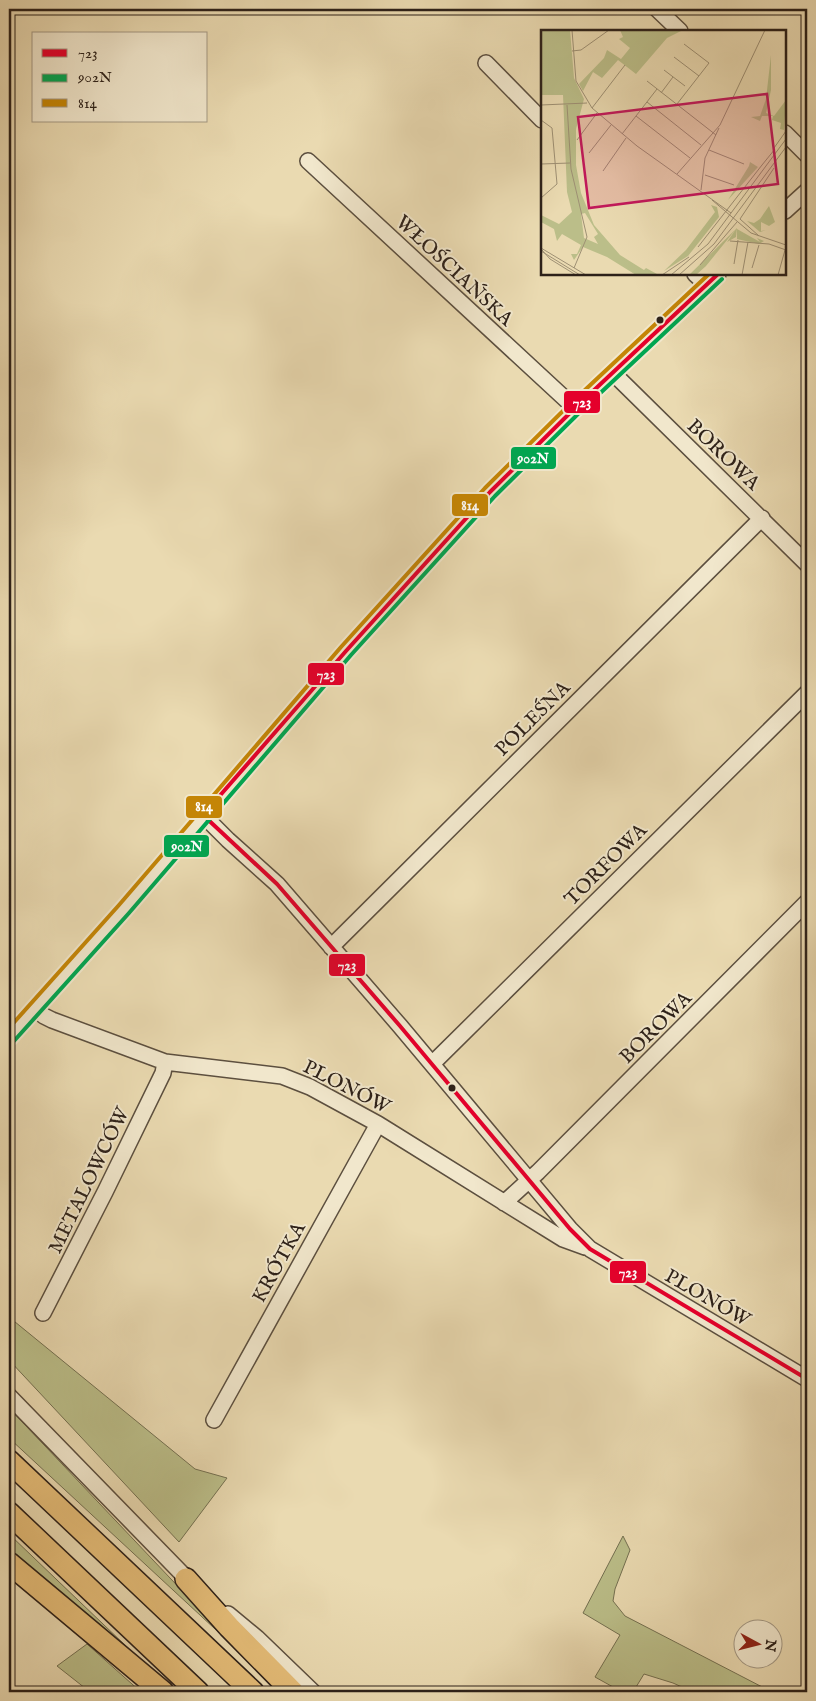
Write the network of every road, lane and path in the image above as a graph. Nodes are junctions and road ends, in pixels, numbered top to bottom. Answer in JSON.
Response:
{"nodes":[{"id":1,"x":657,"y":9,"type":"edge"},
{"id":2,"x":679,"y":30,"type":"edge"},
{"id":3,"x":486,"y":63,"type":"dead end"},
{"id":4,"x":541,"y":119,"type":"edge"},
{"id":5,"x":786,"y":134,"type":"edge"},
{"id":6,"x":807,"y":155,"type":"edge"},
{"id":7,"x":308,"y":161,"type":"dead end"},
{"id":8,"x":807,"y":191,"type":"edge"},
{"id":9,"x":786,"y":210,"type":"edge"},
{"id":10,"x":696,"y":275,"type":"edge"},
{"id":11,"x":717,"y":275,"type":"edge"},
{"id":12,"x":706,"y":285,"type":"junction"},
{"id":13,"x":613,"y":373,"type":"junction"},
{"id":14,"x":575,"y":408,"type":"junction"},
{"id":15,"x":762,"y":518,"type":"junction"},
{"id":16,"x":807,"y":564,"type":"edge"},
{"id":17,"x":807,"y":693,"type":"edge"},
{"id":18,"x":203,"y":815,"type":"junction"},
{"id":19,"x":807,"y":902,"type":"edge"},
{"id":20,"x":331,"y":947,"type":"junction"},
{"id":21,"x":35,"y":1009,"type":"junction"},
{"id":22,"x":9,"y":1037,"type":"edge"},
{"id":23,"x":165,"y":1062,"type":"junction"},
{"id":24,"x":432,"y":1064,"type":"junction"},
{"id":25,"x":378,"y":1124,"type":"junction"},
{"id":26,"x":529,"y":1180,"type":"junction"},
{"id":27,"x":504,"y":1203,"type":"junction"},
{"id":28,"x":590,"y":1249,"type":"junction"},
{"id":29,"x":43,"y":1313,"type":"dead end"},
{"id":30,"x":807,"y":1379,"type":"edge"},
{"id":31,"x":9,"y":1396,"type":"edge"},
{"id":32,"x":214,"y":1420,"type":"dead end"},
{"id":33,"x":9,"y":1460,"type":"edge"},
{"id":34,"x":9,"y":1513,"type":"edge"},
{"id":35,"x":9,"y":1562,"type":"edge"},
{"id":36,"x":186,"y":1579,"type":"junction"},
{"id":37,"x":163,"y":1692,"type":"edge"},
{"id":38,"x":198,"y":1692,"type":"edge"},
{"id":39,"x":253,"y":1692,"type":"edge"},
{"id":40,"x":292,"y":1692,"type":"edge"},
{"id":41,"x":313,"y":1692,"type":"edge"}],
"edges":[{"from":1,"to":2,"type":"street"},
{"from":3,"to":4,"type":"street"},
{"from":5,"to":6,"type":"street"},
{"from":7,"to":14,"type":"street","name":"WŁOŚCIAŃSKA"},
{"from":8,"to":9,"type":"street"},
{"from":10,"to":12,"type":"street"},
{"from":11,"to":12,"type":"street"},
{"from":12,"to":13,"type":"street"},
{"from":13,"to":14,"type":"street"},
{"from":13,"to":15,"type":"street","name":"BOROWA"},
{"from":14,"to":18,"type":"street"},
{"from":15,"to":16,"type":"street","name":"BOROWA"},
{"from":15,"to":20,"type":"street","name":"POLEŚNA"},
{"from":17,"to":24,"type":"street","name":"TORFOWA"},
{"from":18,"to":20,"type":"street","name":"PLONÓW"},
{"from":18,"to":21,"type":"street"},
{"from":19,"to":26,"type":"street","name":"BOROWA"},
{"from":20,"to":24,"type":"street","name":"PLONÓW"},
{"from":21,"to":22,"type":"street"},
{"from":21,"to":23,"type":"street","name":"PLONÓW"},
{"from":23,"to":25,"type":"street","name":"PLONÓW"},
{"from":23,"to":29,"type":"street","name":"METALOWCÓW"},
{"from":24,"to":26,"type":"street","name":"PLONÓW"},
{"from":25,"to":27,"type":"street","name":"PLONÓW"},
{"from":25,"to":32,"type":"street","name":"KRÓTKA"},
{"from":26,"to":27,"type":"street","name":"BOROWA"},
{"from":26,"to":28,"type":"street","name":"PLONÓW"},
{"from":27,"to":28,"type":"street","name":"PLONÓW"},
{"from":28,"to":30,"type":"street","name":"PLONÓW"},
{"from":31,"to":36,"type":"street"},
{"from":33,"to":39,"type":"highway"},
{"from":34,"to":38,"type":"highway"},
{"from":35,"to":37,"type":"highway"},
{"from":36,"to":40,"type":"highway"},
{"from":36,"to":41,"type":"street"}]}
